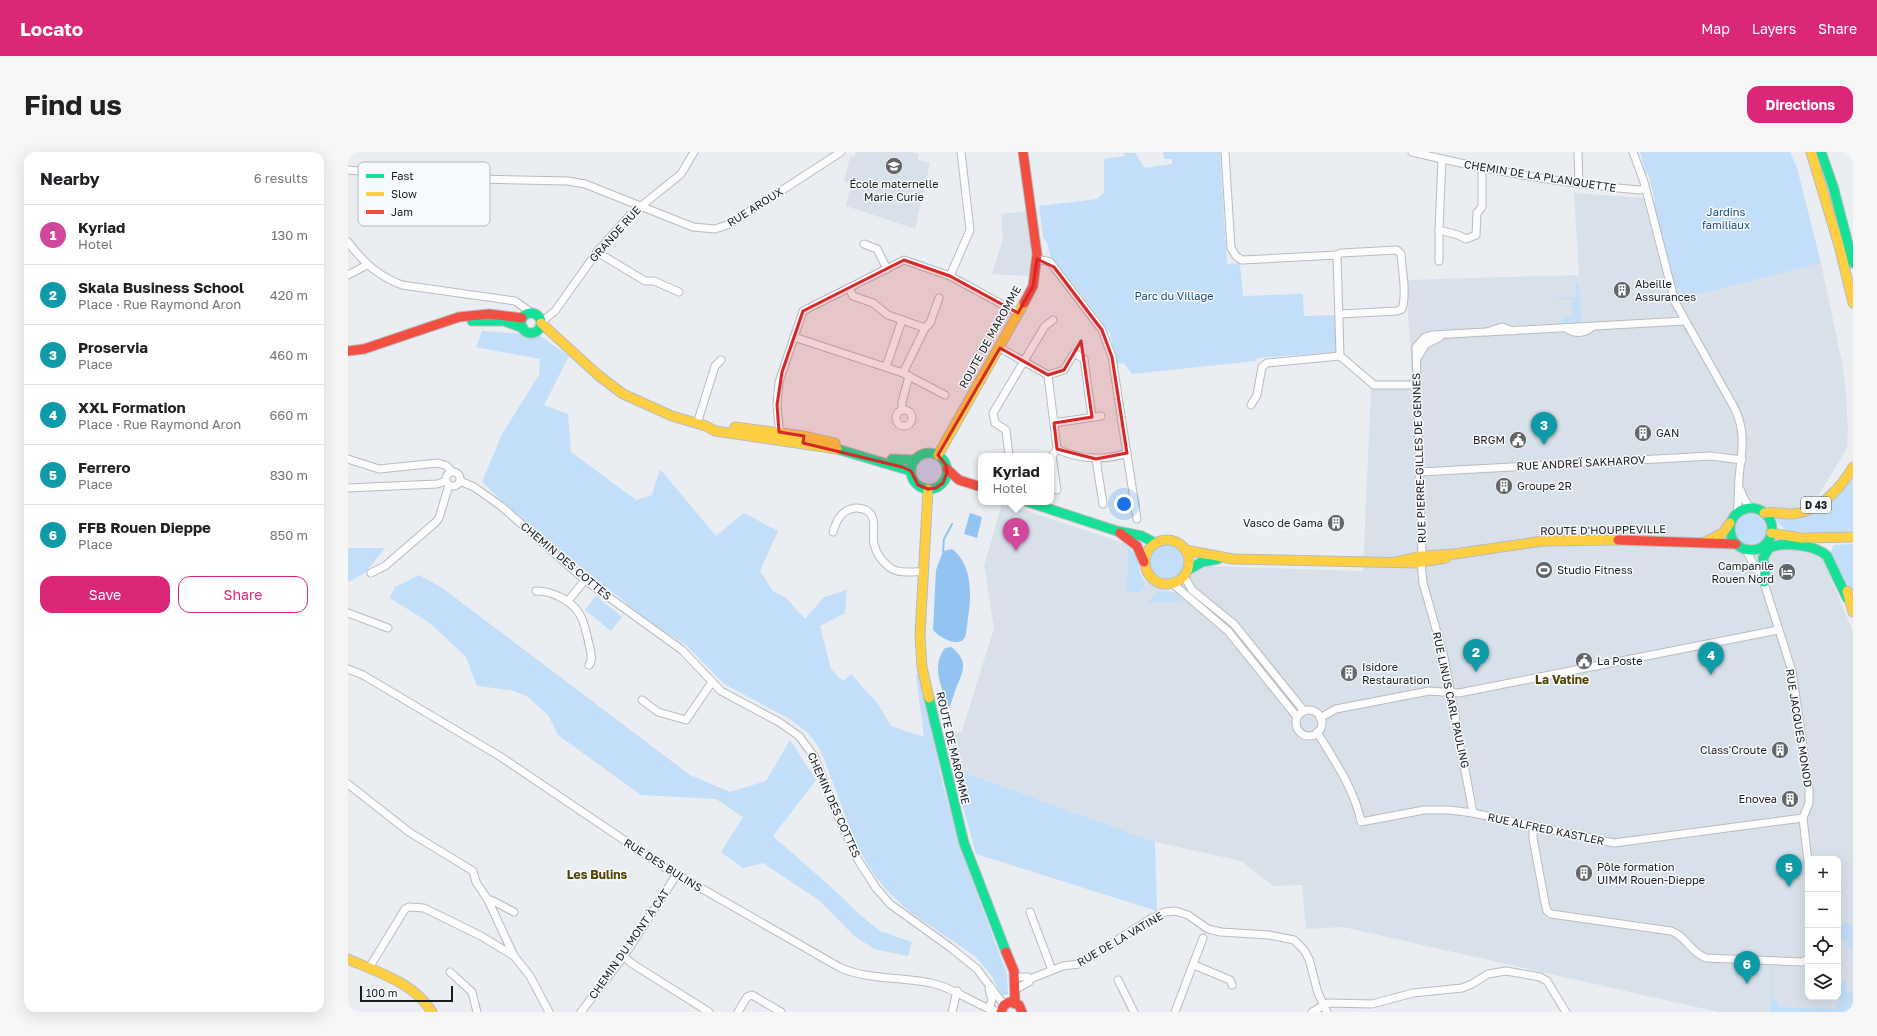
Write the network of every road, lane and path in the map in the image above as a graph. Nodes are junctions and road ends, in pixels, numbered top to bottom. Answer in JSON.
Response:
{"nodes":[{"id":1,"x":694,"y":152,"type":"edge"},
{"id":2,"x":841,"y":152,"type":"edge"},
{"id":3,"x":961,"y":152,"type":"edge"},
{"id":4,"x":1022,"y":152,"type":"edge"},
{"id":5,"x":1225,"y":152,"type":"edge"},
{"id":6,"x":1412,"y":152,"type":"edge"},
{"id":7,"x":1578,"y":152,"type":"edge"},
{"id":8,"x":1633,"y":152,"type":"edge"},
{"id":9,"x":1811,"y":152,"type":"edge"},
{"id":10,"x":1822,"y":152,"type":"edge"},
{"id":11,"x":1442,"y":159,"type":"junction"},
{"id":12,"x":1482,"y":168,"type":"junction"},
{"id":13,"x":348,"y":170,"type":"edge"},
{"id":14,"x":358,"y":171,"type":"edge"},
{"id":15,"x":490,"y":179,"type":"edge"},
{"id":16,"x":1579,"y":184,"type":"junction"},
{"id":17,"x":1645,"y":188,"type":"junction"},
{"id":18,"x":640,"y":206,"type":"junction"},
{"id":19,"x":1439,"y":230,"type":"junction"},
{"id":20,"x":348,"y":242,"type":"edge"},
{"id":21,"x":864,"y":244,"type":"dead end"},
{"id":22,"x":597,"y":252,"type":"junction"},
{"id":23,"x":1337,"y":255,"type":"junction"},
{"id":24,"x":1037,"y":259,"type":"junction"},
{"id":25,"x":1439,"y":260,"type":"dead end"},
{"id":26,"x":1853,"y":263,"type":"edge"},
{"id":27,"x":367,"y":265,"type":"junction"},
{"id":28,"x":887,"y":269,"type":"junction"},
{"id":29,"x":348,"y":274,"type":"edge"},
{"id":30,"x":950,"y":276,"type":"junction"},
{"id":31,"x":850,"y":288,"type":"junction"},
{"id":32,"x":679,"y":292,"type":"dead end"},
{"id":33,"x":939,"y":298,"type":"dead end"},
{"id":34,"x":1853,"y":303,"type":"edge"},
{"id":35,"x":526,"y":313,"type":"junction"},
{"id":36,"x":1018,"y":313,"type":"junction"},
{"id":37,"x":1340,"y":314,"type":"junction"},
{"id":38,"x":902,"y":320,"type":"junction"},
{"id":39,"x":1053,"y":320,"type":"dead end"},
{"id":40,"x":1684,"y":321,"type":"junction"},
{"id":41,"x":540,"y":324,"type":"junction"},
{"id":42,"x":523,"y":328,"type":"junction"},
{"id":43,"x":925,"y":328,"type":"junction"},
{"id":44,"x":794,"y":336,"type":"junction"},
{"id":45,"x":386,"y":342,"type":"junction"},
{"id":46,"x":1000,"y":348,"type":"junction"},
{"id":47,"x":348,"y":351,"type":"edge"},
{"id":48,"x":1340,"y":356,"type":"junction"},
{"id":49,"x":721,"y":360,"type":"dead end"},
{"id":50,"x":1024,"y":361,"type":"junction"},
{"id":51,"x":886,"y":367,"type":"junction"},
{"id":52,"x":906,"y":374,"type":"junction"},
{"id":53,"x":1048,"y":375,"type":"junction"},
{"id":54,"x":1417,"y":385,"type":"junction"},
{"id":55,"x":945,"y":395,"type":"dead end"},
{"id":56,"x":1251,"y":405,"type":"dead end"},
{"id":57,"x":902,"y":410,"type":"dead end"},
{"id":58,"x":1100,"y":416,"type":"dead end"},
{"id":59,"x":1092,"y":417,"type":"junction"},
{"id":60,"x":1054,"y":423,"type":"junction"},
{"id":61,"x":702,"y":425,"type":"junction"},
{"id":62,"x":779,"y":436,"type":"junction"},
{"id":63,"x":804,"y":439,"type":"junction"},
{"id":64,"x":1058,"y":449,"type":"junction"},
{"id":65,"x":1009,"y":453,"type":"edge"},
{"id":66,"x":1127,"y":453,"type":"junction"},
{"id":67,"x":1054,"y":454,"type":"edge"},
{"id":68,"x":938,"y":456,"type":"junction"},
{"id":69,"x":1096,"y":458,"type":"junction"},
{"id":70,"x":348,"y":459,"type":"edge"},
{"id":71,"x":915,"y":460,"type":"junction"},
{"id":72,"x":1742,"y":460,"type":"junction"},
{"id":73,"x":1853,"y":467,"type":"edge"},
{"id":74,"x":947,"y":470,"type":"junction"},
{"id":75,"x":1054,"y":470,"type":"edge"},
{"id":76,"x":451,"y":471,"type":"junction"},
{"id":77,"x":911,"y":471,"type":"junction"},
{"id":78,"x":1420,"y":472,"type":"junction"},
{"id":79,"x":959,"y":480,"type":"junction"},
{"id":80,"x":460,"y":481,"type":"junction"},
{"id":81,"x":448,"y":483,"type":"junction"},
{"id":82,"x":943,"y":483,"type":"junction"},
{"id":83,"x":1738,"y":484,"type":"junction"},
{"id":84,"x":978,"y":486,"type":"edge"},
{"id":85,"x":348,"y":488,"type":"edge"},
{"id":86,"x":928,"y":490,"type":"junction"},
{"id":87,"x":1057,"y":490,"type":"dead end"},
{"id":88,"x":1103,"y":504,"type":"dead end"},
{"id":89,"x":1037,"y":505,"type":"edge"},
{"id":90,"x":1750,"y":508,"type":"junction"},
{"id":91,"x":1737,"y":513,"type":"junction"},
{"id":92,"x":1764,"y":513,"type":"junction"},
{"id":93,"x":1136,"y":519,"type":"dead end"},
{"id":94,"x":1730,"y":523,"type":"junction"},
{"id":95,"x":1117,"y":531,"type":"junction"},
{"id":96,"x":834,"y":532,"type":"dead end"},
{"id":97,"x":1772,"y":533,"type":"junction"},
{"id":98,"x":1853,"y":537,"type":"edge"},
{"id":99,"x":1811,"y":538,"type":"junction"},
{"id":100,"x":1705,"y":542,"type":"junction"},
{"id":101,"x":1155,"y":543,"type":"junction"},
{"id":102,"x":1736,"y":544,"type":"junction"},
{"id":103,"x":1762,"y":547,"type":"junction"},
{"id":104,"x":1185,"y":550,"type":"junction"},
{"id":105,"x":1746,"y":550,"type":"junction"},
{"id":106,"x":1201,"y":557,"type":"junction"},
{"id":107,"x":1419,"y":561,"type":"junction"},
{"id":108,"x":1144,"y":562,"type":"junction"},
{"id":109,"x":922,"y":572,"type":"junction"},
{"id":110,"x":1760,"y":572,"type":"junction"},
{"id":111,"x":371,"y":573,"type":"dead end"},
{"id":112,"x":1186,"y":573,"type":"junction"},
{"id":113,"x":585,"y":580,"type":"junction"},
{"id":114,"x":1764,"y":582,"type":"junction"},
{"id":115,"x":1173,"y":584,"type":"junction"},
{"id":116,"x":536,"y":591,"type":"dead end"},
{"id":117,"x":1847,"y":598,"type":"junction"},
{"id":118,"x":568,"y":601,"type":"junction"},
{"id":119,"x":1853,"y":612,"type":"edge"},
{"id":120,"x":348,"y":613,"type":"edge"},
{"id":121,"x":388,"y":628,"type":"dead end"},
{"id":122,"x":1778,"y":630,"type":"junction"},
{"id":123,"x":589,"y":665,"type":"dead end"},
{"id":124,"x":348,"y":669,"type":"edge"},
{"id":125,"x":712,"y":682,"type":"junction"},
{"id":126,"x":1450,"y":693,"type":"junction"},
{"id":127,"x":642,"y":700,"type":"dead end"},
{"id":128,"x":1304,"y":711,"type":"junction"},
{"id":129,"x":1297,"y":717,"type":"junction"},
{"id":130,"x":1320,"y":718,"type":"junction"},
{"id":131,"x":1317,"y":732,"type":"junction"},
{"id":132,"x":348,"y":784,"type":"edge"},
{"id":133,"x":1473,"y":813,"type":"junction"},
{"id":134,"x":1802,"y":818,"type":"junction"},
{"id":135,"x":1533,"y":827,"type":"junction"},
{"id":136,"x":1807,"y":856,"type":"edge"},
{"id":137,"x":676,"y":874,"type":"junction"},
{"id":138,"x":488,"y":900,"type":"junction"},
{"id":139,"x":514,"y":912,"type":"dead end"},
{"id":140,"x":1030,"y":912,"type":"dead end"},
{"id":141,"x":1206,"y":933,"type":"junction"},
{"id":142,"x":514,"y":956,"type":"junction"},
{"id":143,"x":624,"y":956,"type":"junction"},
{"id":144,"x":348,"y":959,"type":"edge"},
{"id":145,"x":1805,"y":960,"type":"edge"},
{"id":146,"x":1194,"y":965,"type":"junction"},
{"id":147,"x":369,"y":968,"type":"junction"},
{"id":148,"x":1052,"y":970,"type":"junction"},
{"id":149,"x":450,"y":972,"type":"dead end"},
{"id":150,"x":1015,"y":977,"type":"junction"},
{"id":151,"x":1030,"y":979,"type":"junction"},
{"id":152,"x":1118,"y":980,"type":"dead end"},
{"id":153,"x":988,"y":984,"type":"junction"},
{"id":154,"x":1232,"y":985,"type":"dead end"},
{"id":155,"x":1016,"y":989,"type":"junction"},
{"id":156,"x":956,"y":992,"type":"junction"},
{"id":157,"x":1015,"y":1003,"type":"junction"},
{"id":158,"x":989,"y":1009,"type":"junction"},
{"id":159,"x":1325,"y":1009,"type":"edge"},
{"id":160,"x":1001,"y":1010,"type":"edge"},
{"id":161,"x":432,"y":1012,"type":"edge"},
{"id":162,"x":477,"y":1012,"type":"edge"},
{"id":163,"x":549,"y":1012,"type":"edge"},
{"id":164,"x":581,"y":1012,"type":"edge"},
{"id":165,"x":709,"y":1012,"type":"edge"},
{"id":166,"x":738,"y":1012,"type":"edge"},
{"id":167,"x":781,"y":1012,"type":"edge"},
{"id":168,"x":952,"y":1012,"type":"edge"},
{"id":169,"x":1022,"y":1012,"type":"edge"},
{"id":170,"x":1134,"y":1012,"type":"edge"},
{"id":171,"x":1175,"y":1012,"type":"edge"},
{"id":172,"x":1312,"y":1012,"type":"edge"},
{"id":173,"x":1566,"y":1012,"type":"edge"}],
"edges":[{"from":1,"to":18,"type":"street","name":"GRANDE RUE"},
{"from":2,"to":18,"type":"street","name":"RUE AROUX"},
{"from":3,"to":30,"type":"street"},
{"from":4,"to":24,"type":"main road","name":"ROUTE DE MAROMME"},
{"from":5,"to":23,"type":"street"},
{"from":6,"to":11,"type":"street","name":"CHEMIN DE LA PLANQUETTE"},
{"from":7,"to":16,"type":"street"},
{"from":8,"to":17,"type":"street"},
{"from":9,"to":34,"type":"main road"},
{"from":10,"to":26,"type":"main road"},
{"from":11,"to":12,"type":"street","name":"CHEMIN DE LA PLANQUETTE"},
{"from":11,"to":19,"type":"street"},
{"from":12,"to":16,"type":"street","name":"CHEMIN DE LA PLANQUETTE"},
{"from":12,"to":19,"type":"street"},
{"from":13,"to":14,"type":"street","name":"RUE AROUX"},
{"from":15,"to":18,"type":"street","name":"RUE AROUX"},
{"from":16,"to":17,"type":"street","name":"CHEMIN DE LA PLANQUETTE"},
{"from":17,"to":40,"type":"street"},
{"from":18,"to":22,"type":"street","name":"GRANDE RUE"},
{"from":19,"to":25,"type":"street"},
{"from":20,"to":27,"type":"street"},
{"from":21,"to":28,"type":"street"},
{"from":22,"to":32,"type":"street"},
{"from":22,"to":41,"type":"street","name":"GRANDE RUE"},
{"from":23,"to":37,"type":"street"},
{"from":23,"to":37,"type":"street"},
{"from":24,"to":36,"type":"main road","name":"ROUTE DE MAROMME"},
{"from":24,"to":66,"type":"street"},
{"from":27,"to":29,"type":"street"},
{"from":27,"to":35,"type":"street"},
{"from":28,"to":30,"type":"street"},
{"from":28,"to":31,"type":"street"},
{"from":30,"to":36,"type":"street"},
{"from":31,"to":38,"type":"street"},
{"from":31,"to":44,"type":"street"},
{"from":33,"to":43,"type":"street"},
{"from":35,"to":41,"type":"main road"},
{"from":35,"to":42,"type":"main road"},
{"from":35,"to":45,"type":"main road"},
{"from":36,"to":46,"type":"main road","name":"ROUTE DE MAROMME"},
{"from":37,"to":48,"type":"street"},
{"from":38,"to":43,"type":"street"},
{"from":38,"to":51,"type":"street"},
{"from":39,"to":50,"type":"street"},
{"from":40,"to":54,"type":"street","name":"RUE PIERRE-GILLES DE GENNES"},
{"from":40,"to":72,"type":"street"},
{"from":41,"to":42,"type":"main road"},
{"from":41,"to":61,"type":"main road"},
{"from":42,"to":45,"type":"main road"},
{"from":43,"to":52,"type":"street"},
{"from":44,"to":51,"type":"street"},
{"from":44,"to":62,"type":"street"},
{"from":45,"to":47,"type":"main road"},
{"from":46,"to":50,"type":"street"},
{"from":46,"to":68,"type":"main road","name":"ROUTE DE MAROMME"},
{"from":48,"to":54,"type":"street"},
{"from":48,"to":56,"type":"street"},
{"from":49,"to":61,"type":"street"},
{"from":50,"to":53,"type":"street"},
{"from":50,"to":65,"type":"street"},
{"from":51,"to":52,"type":"street"},
{"from":52,"to":55,"type":"street"},
{"from":52,"to":57,"type":"street"},
{"from":53,"to":59,"type":"street"},
{"from":53,"to":60,"type":"street"},
{"from":54,"to":78,"type":"street","name":"RUE PIERRE-GILLES DE GENNES"},
{"from":58,"to":59,"type":"street"},
{"from":59,"to":60,"type":"street"},
{"from":60,"to":64,"type":"street"},
{"from":61,"to":62,"type":"main road"},
{"from":62,"to":63,"type":"main road"},
{"from":63,"to":71,"type":"main road"},
{"from":63,"to":77,"type":"main road"},
{"from":64,"to":67,"type":"street"},
{"from":64,"to":69,"type":"street"},
{"from":66,"to":69,"type":"street"},
{"from":66,"to":93,"type":"street"},
{"from":68,"to":71,"type":"main road"},
{"from":68,"to":74,"type":"main road"},
{"from":69,"to":88,"type":"street"},
{"from":70,"to":76,"type":"street"},
{"from":71,"to":77,"type":"main road"},
{"from":72,"to":78,"type":"street","name":"RUE ANDREÏ SAKHAROV"},
{"from":72,"to":83,"type":"street"},
{"from":73,"to":92,"type":"main road","number":"D 43"},
{"from":74,"to":79,"type":"main road"},
{"from":74,"to":82,"type":"main road"},
{"from":75,"to":87,"type":"street"},
{"from":76,"to":80,"type":"street"},
{"from":76,"to":81,"type":"street"},
{"from":77,"to":86,"type":"main road"},
{"from":78,"to":107,"type":"street","name":"RUE PIERRE-GILLES DE GENNES"},
{"from":79,"to":82,"type":"main road"},
{"from":79,"to":84,"type":"main road"},
{"from":80,"to":81,"type":"street"},
{"from":80,"to":113,"type":"street","name":"CHEMIN DES COTTES"},
{"from":81,"to":85,"type":"street"},
{"from":81,"to":111,"type":"street"},
{"from":82,"to":86,"type":"main road"},
{"from":83,"to":90,"type":"street"},
{"from":83,"to":91,"type":"street"},
{"from":86,"to":109,"type":"main road","name":"ROUTE DE MAROMME"},
{"from":89,"to":95,"type":"main road"},
{"from":90,"to":91,"type":"main road"},
{"from":90,"to":92,"type":"main road"},
{"from":91,"to":94,"type":"main road"},
{"from":92,"to":97,"type":"main road"},
{"from":94,"to":100,"type":"main road","name":"ROUTE D'HOUPPEVILLE"},
{"from":94,"to":102,"type":"main road"},
{"from":95,"to":101,"type":"main road"},
{"from":95,"to":108,"type":"main road"},
{"from":96,"to":109,"type":"street"},
{"from":97,"to":99,"type":"main road"},
{"from":97,"to":103,"type":"main road"},
{"from":98,"to":99,"type":"main road"},
{"from":99,"to":117,"type":"main road"},
{"from":100,"to":102,"type":"main road","name":"ROUTE D'HOUPPEVILLE"},
{"from":100,"to":107,"type":"main road","name":"ROUTE D'HOUPPEVILLE"},
{"from":101,"to":104,"type":"main road"},
{"from":101,"to":108,"type":"main road"},
{"from":102,"to":105,"type":"main road"},
{"from":103,"to":105,"type":"main road"},
{"from":103,"to":110,"type":"street","name":"RUE JACQUES MONOD"},
{"from":104,"to":106,"type":"main road","name":"ROUTE D'HOUPPEVILLE"},
{"from":104,"to":112,"type":"main road"},
{"from":105,"to":110,"type":"street","name":"RUE JACQUES MONOD"},
{"from":106,"to":107,"type":"main road","name":"ROUTE D'HOUPPEVILLE"},
{"from":106,"to":112,"type":"main road","name":"ROUTE D'HOUPPEVILLE"},
{"from":107,"to":126,"type":"street","name":"RUE LINUS CARL PAULING"},
{"from":108,"to":115,"type":"main road"},
{"from":109,"to":150,"type":"main road","name":"ROUTE DE MAROMME"},
{"from":110,"to":114,"type":"street","name":"RUE JACQUES MONOD"},
{"from":112,"to":115,"type":"main road"},
{"from":112,"to":128,"type":"street"},
{"from":113,"to":118,"type":"street"},
{"from":113,"to":125,"type":"street","name":"CHEMIN DES COTTES"},
{"from":114,"to":117,"type":"main road"},
{"from":114,"to":122,"type":"street","name":"RUE JACQUES MONOD"},
{"from":115,"to":129,"type":"street"},
{"from":116,"to":118,"type":"street"},
{"from":117,"to":119,"type":"main road"},
{"from":118,"to":123,"type":"street"},
{"from":120,"to":121,"type":"street"},
{"from":122,"to":126,"type":"street"},
{"from":122,"to":134,"type":"street","name":"RUE JACQUES MONOD"},
{"from":124,"to":137,"type":"street","name":"RUE DES BULINS"},
{"from":125,"to":127,"type":"street"},
{"from":125,"to":153,"type":"street","name":"CHEMIN DES COTTES"},
{"from":126,"to":130,"type":"street"},
{"from":126,"to":133,"type":"street","name":"RUE LINUS CARL PAULING"},
{"from":128,"to":129,"type":"street"},
{"from":128,"to":130,"type":"street"},
{"from":129,"to":131,"type":"street"},
{"from":130,"to":131,"type":"street"},
{"from":131,"to":133,"type":"street","name":"RUE ALFRED KASTLER"},
{"from":132,"to":138,"type":"street"},
{"from":133,"to":135,"type":"street","name":"RUE ALFRED KASTLER"},
{"from":134,"to":135,"type":"street","name":"RUE ALFRED KASTLER"},
{"from":134,"to":136,"type":"street","name":"RUE JACQUES MONOD"},
{"from":135,"to":145,"type":"street"},
{"from":137,"to":143,"type":"street","name":"CHEMIN DU MONT À CAT"},
{"from":137,"to":156,"type":"street","name":"RUE DES BULINS"},
{"from":138,"to":139,"type":"street"},
{"from":138,"to":142,"type":"street"},
{"from":140,"to":148,"type":"street"},
{"from":141,"to":146,"type":"street"},
{"from":141,"to":148,"type":"street","name":"RUE DE LA VATINE"},
{"from":141,"to":159,"type":"street","name":"RUE DE LA VATINE"},
{"from":142,"to":147,"type":"street"},
{"from":142,"to":163,"type":"street"},
{"from":143,"to":164,"type":"street","name":"CHEMIN DU MONT À CAT"},
{"from":143,"to":165,"type":"street"},
{"from":144,"to":147,"type":"main road"},
{"from":146,"to":154,"type":"street"},
{"from":146,"to":171,"type":"street"},
{"from":147,"to":161,"type":"main road"},
{"from":148,"to":151,"type":"street","name":"RUE DE LA VATINE"},
{"from":149,"to":162,"type":"street"},
{"from":150,"to":151,"type":"street","name":"RUE DE LA VATINE"},
{"from":150,"to":155,"type":"main road","name":"ROUTE DE MAROMME"},
{"from":151,"to":155,"type":"street","name":"RUE DE LA VATINE"},
{"from":152,"to":170,"type":"street"},
{"from":153,"to":158,"type":"street","name":"CHEMIN DES COTTES"},
{"from":153,"to":160,"type":"street","name":"CHEMIN DES COTTES"},
{"from":155,"to":157,"type":"main road","name":"ROUTE DE MAROMME"},
{"from":156,"to":158,"type":"street","name":"RUE DES BULINS"},
{"from":156,"to":168,"type":"street"},
{"from":157,"to":160,"type":"main road"},
{"from":157,"to":169,"type":"main road"},
{"from":158,"to":160,"type":"street","name":"RUE DES BULINS"},
{"from":159,"to":172,"type":"street"},
{"from":159,"to":173,"type":"street"},
{"from":166,"to":167,"type":"street"}]}
